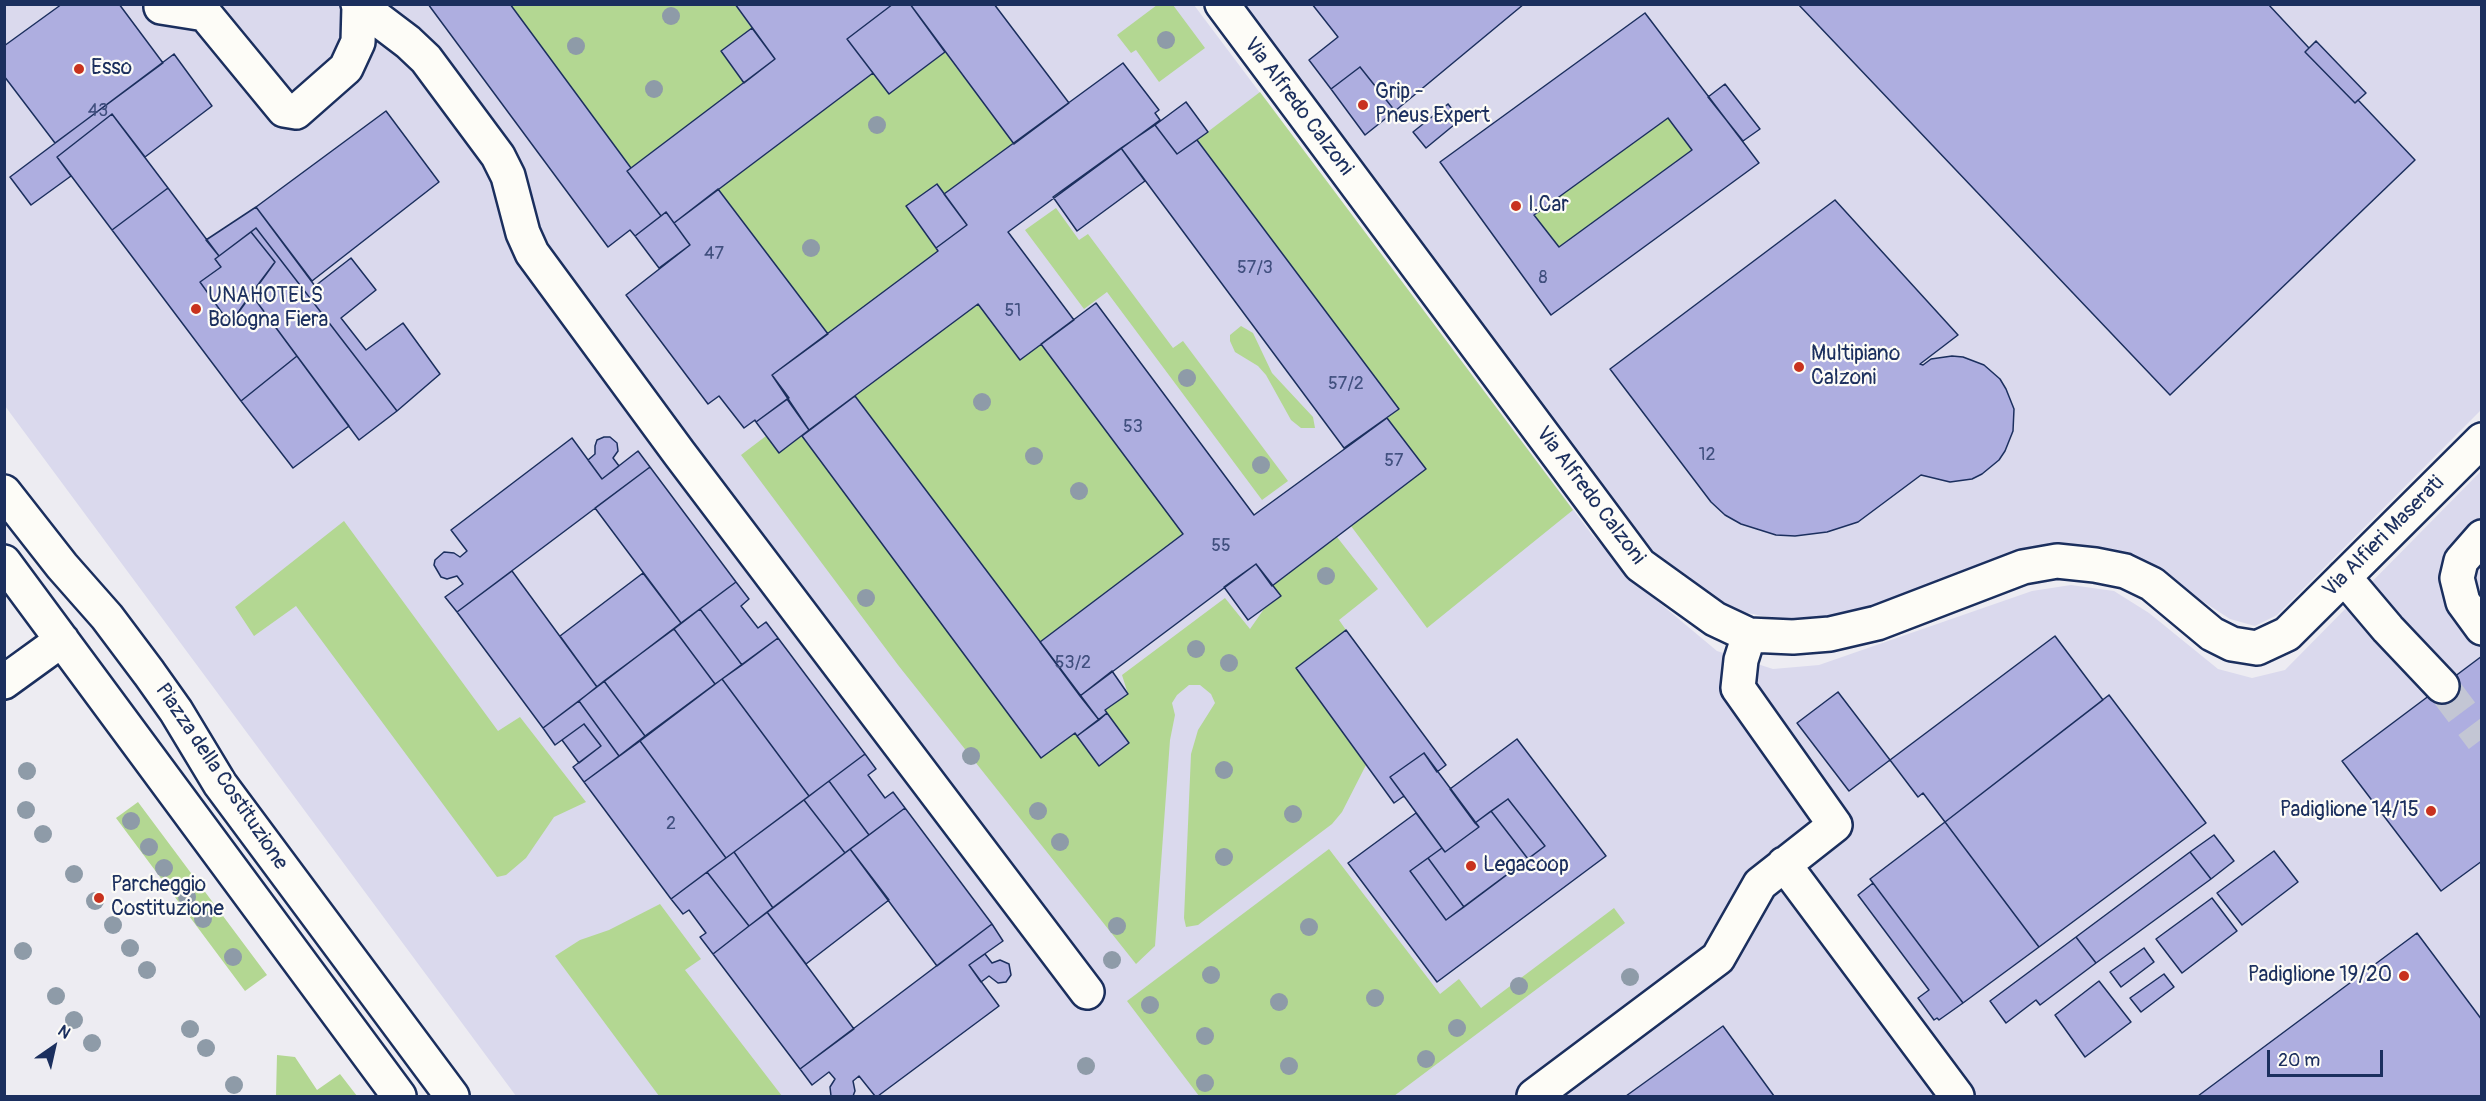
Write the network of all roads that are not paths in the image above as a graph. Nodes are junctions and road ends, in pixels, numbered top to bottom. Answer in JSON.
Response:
{"nodes":[{"id":1,"x":1222,"y":4,"type":"edge"},
{"id":2,"x":358,"y":5,"type":"edge"},
{"id":3,"x":161,"y":7,"type":"dead end"},
{"id":4,"x":2481,"y":440,"type":"edge"},
{"id":5,"x":4,"y":492,"type":"edge"},
{"id":6,"x":2481,"y":537,"type":"edge"},
{"id":7,"x":4,"y":562,"type":"edge"},
{"id":8,"x":2344,"y":577,"type":"junction"},
{"id":9,"x":2481,"y":628,"type":"edge"},
{"id":10,"x":2287,"y":634,"type":"joint"},
{"id":11,"x":1749,"y":635,"type":"junction"},
{"id":12,"x":62,"y":640,"type":"junction"},
{"id":13,"x":4,"y":682,"type":"edge"},
{"id":14,"x":2442,"y":686,"type":"tunnel mouth"},
{"id":15,"x":1784,"y":864,"type":"junction"},
{"id":16,"x":1087,"y":992,"type":"dead end"},
{"id":17,"x":399,"y":1096,"type":"edge"},
{"id":18,"x":452,"y":1096,"type":"edge"},
{"id":19,"x":1534,"y":1096,"type":"edge"},
{"id":20,"x":1957,"y":1096,"type":"edge"}],
"edges":[{"from":1,"to":11,"type":"street","name":"Via Alfredo Calzoni"},
{"from":2,"to":3,"type":"street"},
{"from":2,"to":16,"type":"street"},
{"from":4,"to":8,"type":"street","name":"Via Alfieri Maserati"},
{"from":5,"to":18,"type":"street","name":"Piazza della Costituzione"},
{"from":6,"to":9,"type":"street"},
{"from":7,"to":12,"type":"street","name":"Piazza della Costituzione"},
{"from":8,"to":10,"type":"street","name":"Via Alfieri Maserati"},
{"from":8,"to":14,"type":"street"},
{"from":10,"to":11,"type":"street","name":"Via Alfredo Calzoni"},
{"from":11,"to":15,"type":"street"},
{"from":12,"to":13,"type":"street"},
{"from":12,"to":17,"type":"street","name":"Piazza della Costituzione"},
{"from":15,"to":19,"type":"street"},
{"from":15,"to":20,"type":"street"}]}
